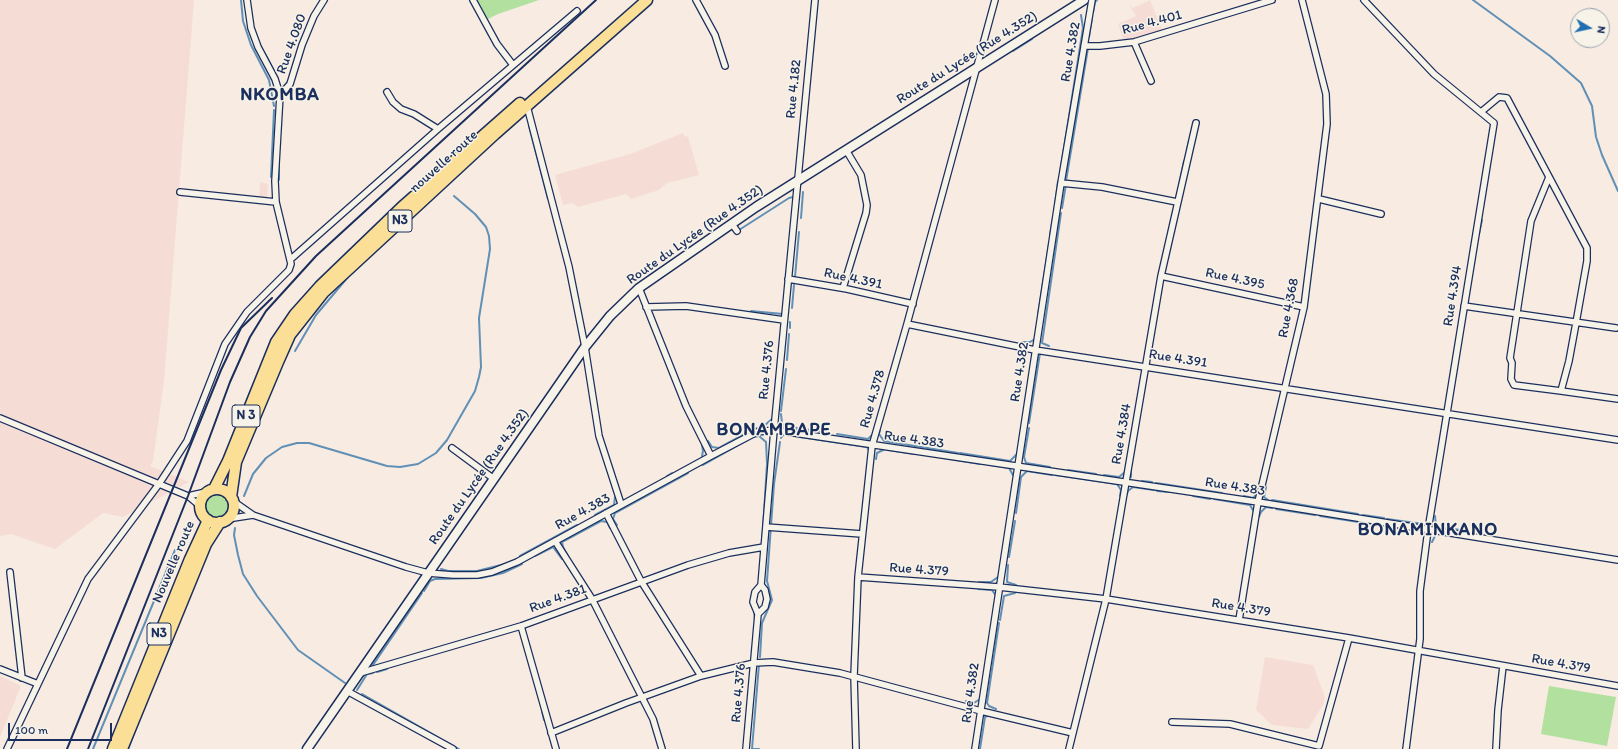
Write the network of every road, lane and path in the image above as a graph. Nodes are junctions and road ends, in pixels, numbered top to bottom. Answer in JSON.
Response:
{"nodes":[{"id":1,"x":247,"y":0,"type":"edge"},
{"id":2,"x":324,"y":0,"type":"edge"},
{"id":3,"x":473,"y":0,"type":"edge"},
{"id":4,"x":637,"y":0,"type":"edge"},
{"id":5,"x":647,"y":0,"type":"edge"},
{"id":6,"x":696,"y":0,"type":"edge"},
{"id":7,"x":815,"y":0,"type":"edge"},
{"id":8,"x":995,"y":0,"type":"edge"},
{"id":9,"x":1084,"y":0,"type":"edge"},
{"id":10,"x":1092,"y":0,"type":"edge"},
{"id":11,"x":1272,"y":0,"type":"edge"},
{"id":12,"x":1302,"y":0,"type":"edge"},
{"id":13,"x":1364,"y":0,"type":"edge"},
{"id":14,"x":577,"y":11,"type":"dead end"},
{"id":15,"x":1134,"y":42,"type":"junction"},
{"id":16,"x":1084,"y":46,"type":"junction"},
{"id":17,"x":513,"y":64,"type":"junction"},
{"id":18,"x":725,"y":66,"type":"dead end"},
{"id":19,"x":977,"y":66,"type":"junction"},
{"id":20,"x":1151,"y":81,"type":"dead end"},
{"id":21,"x":387,"y":92,"type":"dead end"},
{"id":22,"x":280,"y":95,"type":"junction"},
{"id":23,"x":527,"y":106,"type":"junction"},
{"id":24,"x":1481,"y":112,"type":"junction"},
{"id":25,"x":1196,"y":123,"type":"dead end"},
{"id":26,"x":438,"y":129,"type":"junction"},
{"id":27,"x":493,"y":132,"type":"junction"},
{"id":28,"x":846,"y":150,"type":"junction"},
{"id":29,"x":1549,"y":177,"type":"junction"},
{"id":30,"x":797,"y":181,"type":"junction"},
{"id":31,"x":1061,"y":183,"type":"junction"},
{"id":32,"x":180,"y":192,"type":"dead end"},
{"id":33,"x":1319,"y":199,"type":"junction"},
{"id":34,"x":276,"y":202,"type":"junction"},
{"id":35,"x":1177,"y":202,"type":"junction"},
{"id":36,"x":1381,"y":214,"type":"dead end"},
{"id":37,"x":732,"y":224,"type":"junction"},
{"id":38,"x":737,"y":231,"type":"dead end"},
{"id":39,"x":373,"y":240,"type":"junction"},
{"id":40,"x":291,"y":259,"type":"junction"},
{"id":41,"x":1161,"y":276,"type":"junction"},
{"id":42,"x":788,"y":279,"type":"junction"},
{"id":43,"x":639,"y":288,"type":"junction"},
{"id":44,"x":843,"y":288,"type":"junction"},
{"id":45,"x":913,"y":304,"type":"junction"},
{"id":46,"x":1464,"y":306,"type":"junction"},
{"id":47,"x":646,"y":307,"type":"junction"},
{"id":48,"x":1304,"y":307,"type":"junction"},
{"id":49,"x":1517,"y":314,"type":"junction"},
{"id":50,"x":784,"y":320,"type":"junction"},
{"id":51,"x":1576,"y":323,"type":"junction"},
{"id":52,"x":907,"y":324,"type":"junction"},
{"id":53,"x":1616,"y":328,"type":"dead end"},
{"id":54,"x":276,"y":342,"type":"joint"},
{"id":55,"x":585,"y":347,"type":"junction"},
{"id":56,"x":1035,"y":350,"type":"junction"},
{"id":57,"x":1146,"y":366,"type":"junction"},
{"id":58,"x":1284,"y":387,"type":"junction"},
{"id":59,"x":1560,"y":391,"type":"junction"},
{"id":60,"x":1618,"y":399,"type":"edge"},
{"id":61,"x":1447,"y":414,"type":"junction"},
{"id":62,"x":0,"y":418,"type":"edge"},
{"id":63,"x":774,"y":430,"type":"junction"},
{"id":64,"x":1618,"y":440,"type":"edge"},
{"id":65,"x":872,"y":446,"type":"junction"},
{"id":66,"x":452,"y":448,"type":"dead end"},
{"id":67,"x":710,"y":456,"type":"junction"},
{"id":68,"x":1017,"y":467,"type":"junction"},
{"id":69,"x":494,"y":479,"type":"junction"},
{"id":70,"x":1126,"y":483,"type":"junction"},
{"id":71,"x":159,"y":484,"type":"junction"},
{"id":72,"x":210,"y":491,"type":"junction"},
{"id":73,"x":188,"y":496,"type":"junction"},
{"id":74,"x":232,"y":499,"type":"junction"},
{"id":75,"x":1258,"y":502,"type":"junction"},
{"id":76,"x":621,"y":504,"type":"junction"},
{"id":77,"x":200,"y":506,"type":"junction"},
{"id":78,"x":606,"y":514,"type":"junction"},
{"id":79,"x":253,"y":515,"type":"junction"},
{"id":80,"x":208,"y":520,"type":"junction"},
{"id":81,"x":223,"y":521,"type":"junction"},
{"id":82,"x":766,"y":527,"type":"junction"},
{"id":83,"x":1428,"y":530,"type":"junction"},
{"id":84,"x":862,"y":534,"type":"junction"},
{"id":85,"x":555,"y":541,"type":"junction"},
{"id":86,"x":764,"y":547,"type":"junction"},
{"id":87,"x":1618,"y":560,"type":"edge"},
{"id":88,"x":10,"y":572,"type":"dead end"},
{"id":89,"x":428,"y":573,"type":"junction"},
{"id":90,"x":858,"y":577,"type":"junction"},
{"id":91,"x":641,"y":581,"type":"junction"},
{"id":92,"x":761,"y":585,"type":"junction"},
{"id":93,"x":999,"y":587,"type":"junction"},
{"id":94,"x":592,"y":599,"type":"junction"},
{"id":95,"x":1106,"y":599,"type":"junction"},
{"id":96,"x":758,"y":614,"type":"junction"},
{"id":97,"x":1239,"y":620,"type":"junction"},
{"id":98,"x":521,"y":626,"type":"junction"},
{"id":99,"x":1349,"y":638,"type":"junction"},
{"id":100,"x":1419,"y":650,"type":"junction"},
{"id":101,"x":754,"y":663,"type":"junction"},
{"id":102,"x":1503,"y":666,"type":"junction"},
{"id":103,"x":0,"y":669,"type":"edge"},
{"id":104,"x":360,"y":673,"type":"junction"},
{"id":105,"x":701,"y":676,"type":"junction"},
{"id":106,"x":854,"y":676,"type":"junction"},
{"id":107,"x":22,"y":678,"type":"junction"},
{"id":108,"x":38,"y":684,"type":"junction"},
{"id":109,"x":1618,"y":686,"type":"edge"},
{"id":110,"x":347,"y":691,"type":"junction"},
{"id":111,"x":642,"y":698,"type":"junction"},
{"id":112,"x":981,"y":710,"type":"junction"},
{"id":113,"x":1172,"y":722,"type":"dead end"},
{"id":114,"x":551,"y":733,"type":"junction"},
{"id":115,"x":1073,"y":733,"type":"junction"},
{"id":116,"x":1319,"y":748,"type":"edge"},
{"id":117,"x":8,"y":749,"type":"edge"},
{"id":118,"x":113,"y":749,"type":"edge"},
{"id":119,"x":122,"y":749,"type":"edge"},
{"id":120,"x":307,"y":749,"type":"edge"},
{"id":121,"x":453,"y":749,"type":"edge"},
{"id":122,"x":556,"y":749,"type":"edge"},
{"id":123,"x":662,"y":749,"type":"edge"},
{"id":124,"x":746,"y":749,"type":"edge"},
{"id":125,"x":856,"y":749,"type":"edge"},
{"id":126,"x":975,"y":749,"type":"edge"},
{"id":127,"x":1069,"y":749,"type":"edge"},
{"id":128,"x":1406,"y":749,"type":"edge"},
{"id":129,"x":1496,"y":749,"type":"edge"}],
"edges":[{"from":1,"to":22,"type":"street"},
{"from":2,"to":22,"type":"street","name":"Rue 4.080"},
{"from":3,"to":17,"type":"street"},
{"from":4,"to":27,"type":"highway","name":"nouvelle route","number":"N3"},
{"from":5,"to":23,"type":"highway","name":"nouvelle route","number":"N3"},
{"from":6,"to":18,"type":"street"},
{"from":7,"to":30,"type":"street","name":"Rue 4.182"},
{"from":8,"to":19,"type":"street","name":"Rue 4.378"},
{"from":9,"to":19,"type":"main road","name":"Route du Lycée (Rue 4.352)"},
{"from":10,"to":16,"type":"street","name":"Rue 4.382"},
{"from":11,"to":15,"type":"street","name":"Rue 4.401"},
{"from":12,"to":33,"type":"street","name":"Rue 4.368"},
{"from":13,"to":24,"type":"street","name":"Rue 4.394"},
{"from":14,"to":17,"type":"street"},
{"from":15,"to":16,"type":"street","name":"Rue 4.401"},
{"from":15,"to":20,"type":"street"},
{"from":16,"to":31,"type":"street","name":"Rue 4.382"},
{"from":17,"to":26,"type":"street"},
{"from":19,"to":28,"type":"main road","name":"Route du Lycée (Rue 4.352)"},
{"from":19,"to":45,"type":"street","name":"Rue 4.378"},
{"from":21,"to":26,"type":"street"},
{"from":22,"to":34,"type":"street"},
{"from":23,"to":27,"type":"highway","name":"nouvelle route","number":"N3"},
{"from":23,"to":55,"type":"street"},
{"from":24,"to":29,"type":"street"},
{"from":24,"to":46,"type":"street","name":"Rue 4.394"},
{"from":25,"to":35,"type":"street","name":"Rue 4.384"},
{"from":26,"to":40,"type":"street"},
{"from":27,"to":39,"type":"highway","name":"nouvelle route","number":"N3"},
{"from":28,"to":30,"type":"main road","name":"Route du Lycée (Rue 4.352)"},
{"from":28,"to":44,"type":"street"},
{"from":29,"to":49,"type":"street"},
{"from":29,"to":51,"type":"street"},
{"from":30,"to":37,"type":"main road","name":"Route du Lycée (Rue 4.352)"},
{"from":30,"to":42,"type":"street","name":"Rue 4.376"},
{"from":31,"to":35,"type":"street"},
{"from":31,"to":56,"type":"street","name":"Rue 4.382"},
{"from":32,"to":34,"type":"street"},
{"from":33,"to":36,"type":"street"},
{"from":33,"to":48,"type":"street","name":"Rue 4.368"},
{"from":34,"to":40,"type":"street"},
{"from":35,"to":41,"type":"street","name":"Rue 4.384"},
{"from":37,"to":38,"type":"street"},
{"from":37,"to":43,"type":"main road","name":"Route du Lycée (Rue 4.352)"},
{"from":39,"to":54,"type":"highway","name":"nouvelle route","number":"N3"},
{"from":39,"to":74,"type":"highway","name":"nouvelle route","number":"N3"},
{"from":40,"to":71,"type":"street"},
{"from":41,"to":48,"type":"street","name":"Rue 4.395"},
{"from":41,"to":57,"type":"street","name":"Rue 4.384"},
{"from":42,"to":44,"type":"street","name":"Rue 4.391"},
{"from":42,"to":50,"type":"street","name":"Rue 4.376"},
{"from":43,"to":47,"type":"street"},
{"from":43,"to":55,"type":"main road","name":"Route du Lycée (Rue 4.352)"},
{"from":44,"to":45,"type":"street","name":"Rue 4.391"},
{"from":45,"to":52,"type":"street","name":"Rue 4.378"},
{"from":46,"to":49,"type":"street"},
{"from":46,"to":61,"type":"street","name":"Rue 4.394"},
{"from":47,"to":50,"type":"street"},
{"from":47,"to":67,"type":"street"},
{"from":48,"to":58,"type":"street","name":"Rue 4.368"},
{"from":49,"to":51,"type":"street"},
{"from":49,"to":59,"type":"street"},
{"from":50,"to":63,"type":"street","name":"Rue 4.376"},
{"from":51,"to":53,"type":"street"},
{"from":51,"to":59,"type":"street"},
{"from":52,"to":56,"type":"street","name":"Rue 4.391"},
{"from":52,"to":65,"type":"street","name":"Rue 4.378"},
{"from":54,"to":72,"type":"highway","name":"nouvelle route","number":"N 3"},
{"from":55,"to":69,"type":"main road","name":"Route du Lycée (Rue 4.352)"},
{"from":55,"to":76,"type":"street"},
{"from":56,"to":57,"type":"street","name":"Rue 4.391"},
{"from":56,"to":68,"type":"street","name":"Rue 4.382"},
{"from":57,"to":58,"type":"street","name":"Rue 4.391"},
{"from":57,"to":70,"type":"street","name":"Rue 4.384"},
{"from":58,"to":61,"type":"street","name":"Rue 4.391"},
{"from":58,"to":75,"type":"street","name":"Rue 4.368"},
{"from":59,"to":60,"type":"street"},
{"from":61,"to":64,"type":"street","name":"Rue 4.391"},
{"from":61,"to":83,"type":"street","name":"Rue 4.394"},
{"from":62,"to":71,"type":"street"},
{"from":63,"to":65,"type":"street","name":"Rue 4.383"},
{"from":63,"to":67,"type":"street","name":"Rue 4.383"},
{"from":63,"to":82,"type":"street","name":"Rue 4.376"},
{"from":65,"to":68,"type":"street","name":"Rue 4.383"},
{"from":65,"to":84,"type":"street","name":"Rue 4.378"},
{"from":66,"to":69,"type":"street"},
{"from":67,"to":76,"type":"street","name":"Rue 4.383"},
{"from":68,"to":70,"type":"street","name":"Rue 4.383"},
{"from":68,"to":93,"type":"street","name":"Rue 4.382"},
{"from":69,"to":89,"type":"main road","name":"Route du Lycée (Rue 4.352)"},
{"from":70,"to":75,"type":"street","name":"Rue 4.383"},
{"from":70,"to":95,"type":"street","name":"Rue 4.384"},
{"from":71,"to":73,"type":"street"},
{"from":71,"to":108,"type":"street"},
{"from":72,"to":73,"type":"street"},
{"from":72,"to":74,"type":"highway"},
{"from":72,"to":77,"type":"highway"},
{"from":73,"to":77,"type":"street"},
{"from":74,"to":79,"type":"street"},
{"from":74,"to":81,"type":"highway"},
{"from":75,"to":83,"type":"street","name":"Rue 4.383"},
{"from":75,"to":97,"type":"street","name":"Rue 4.368"},
{"from":76,"to":78,"type":"street","name":"Rue 4.383"},
{"from":77,"to":80,"type":"highway"},
{"from":78,"to":85,"type":"street","name":"Rue 4.383"},
{"from":78,"to":91,"type":"street"},
{"from":79,"to":81,"type":"street"},
{"from":79,"to":89,"type":"street","name":"Rue 4.383"},
{"from":80,"to":81,"type":"highway"},
{"from":80,"to":118,"type":"highway","name":"Nouvelle route","number":"N3"},
{"from":81,"to":119,"type":"highway","name":"Nouvelle route"},
{"from":82,"to":84,"type":"street"},
{"from":82,"to":86,"type":"street","name":"Rue 4.376"},
{"from":83,"to":87,"type":"street","name":"Rue 4.383"},
{"from":83,"to":100,"type":"street","name":"Rue 4.394"},
{"from":84,"to":90,"type":"street","name":"Rue 4.378"},
{"from":85,"to":89,"type":"street","name":"Rue 4.383"},
{"from":85,"to":94,"type":"street"},
{"from":86,"to":91,"type":"street","name":"Rue 4.381"},
{"from":86,"to":92,"type":"street","name":"Rue 4.376"},
{"from":88,"to":107,"type":"street"},
{"from":89,"to":104,"type":"main road","name":"Route du Lycée (Rue 4.352)"},
{"from":90,"to":93,"type":"street","name":"Rue 4.379"},
{"from":90,"to":106,"type":"street","name":"Rue 4.378"},
{"from":91,"to":94,"type":"street","name":"Rue 4.381"},
{"from":91,"to":105,"type":"street"},
{"from":92,"to":96,"type":"street"},
{"from":92,"to":96,"type":"street"},
{"from":93,"to":95,"type":"street","name":"Rue 4.379"},
{"from":93,"to":112,"type":"street","name":"Rue 4.382"},
{"from":94,"to":98,"type":"street","name":"Rue 4.381"},
{"from":94,"to":111,"type":"street"},
{"from":95,"to":97,"type":"street","name":"Rue 4.379"},
{"from":95,"to":115,"type":"street","name":"Rue 4.384"},
{"from":96,"to":101,"type":"street","name":"Rue 4.376"},
{"from":97,"to":99,"type":"street","name":"Rue 4.379"},
{"from":98,"to":104,"type":"street","name":"Rue 4.381"},
{"from":98,"to":114,"type":"street"},
{"from":99,"to":100,"type":"street","name":"Rue 4.379"},
{"from":99,"to":116,"type":"street"},
{"from":100,"to":102,"type":"street","name":"Rue 4.379"},
{"from":100,"to":128,"type":"street","name":"Rue 4.394"},
{"from":101,"to":105,"type":"street"},
{"from":101,"to":106,"type":"street"},
{"from":101,"to":124,"type":"street","name":"Rue 4.376"},
{"from":102,"to":109,"type":"street","name":"Rue 4.379"},
{"from":102,"to":129,"type":"street"},
{"from":103,"to":107,"type":"street"},
{"from":104,"to":110,"type":"main road","name":"Route du Lycée (Rue 4.352)"},
{"from":105,"to":111,"type":"street"},
{"from":106,"to":112,"type":"street"},
{"from":106,"to":125,"type":"street","name":"Rue 4.378"},
{"from":107,"to":108,"type":"street"},
{"from":108,"to":117,"type":"street"},
{"from":110,"to":120,"type":"main road","name":"Route du Lycée (Rue 4.352)"},
{"from":110,"to":121,"type":"street"},
{"from":111,"to":114,"type":"street"},
{"from":111,"to":123,"type":"street"},
{"from":112,"to":115,"type":"street"},
{"from":112,"to":126,"type":"street","name":"Rue 4.382"},
{"from":113,"to":116,"type":"street"},
{"from":114,"to":122,"type":"street"},
{"from":115,"to":127,"type":"street","name":"Rue 4.384"}]}
